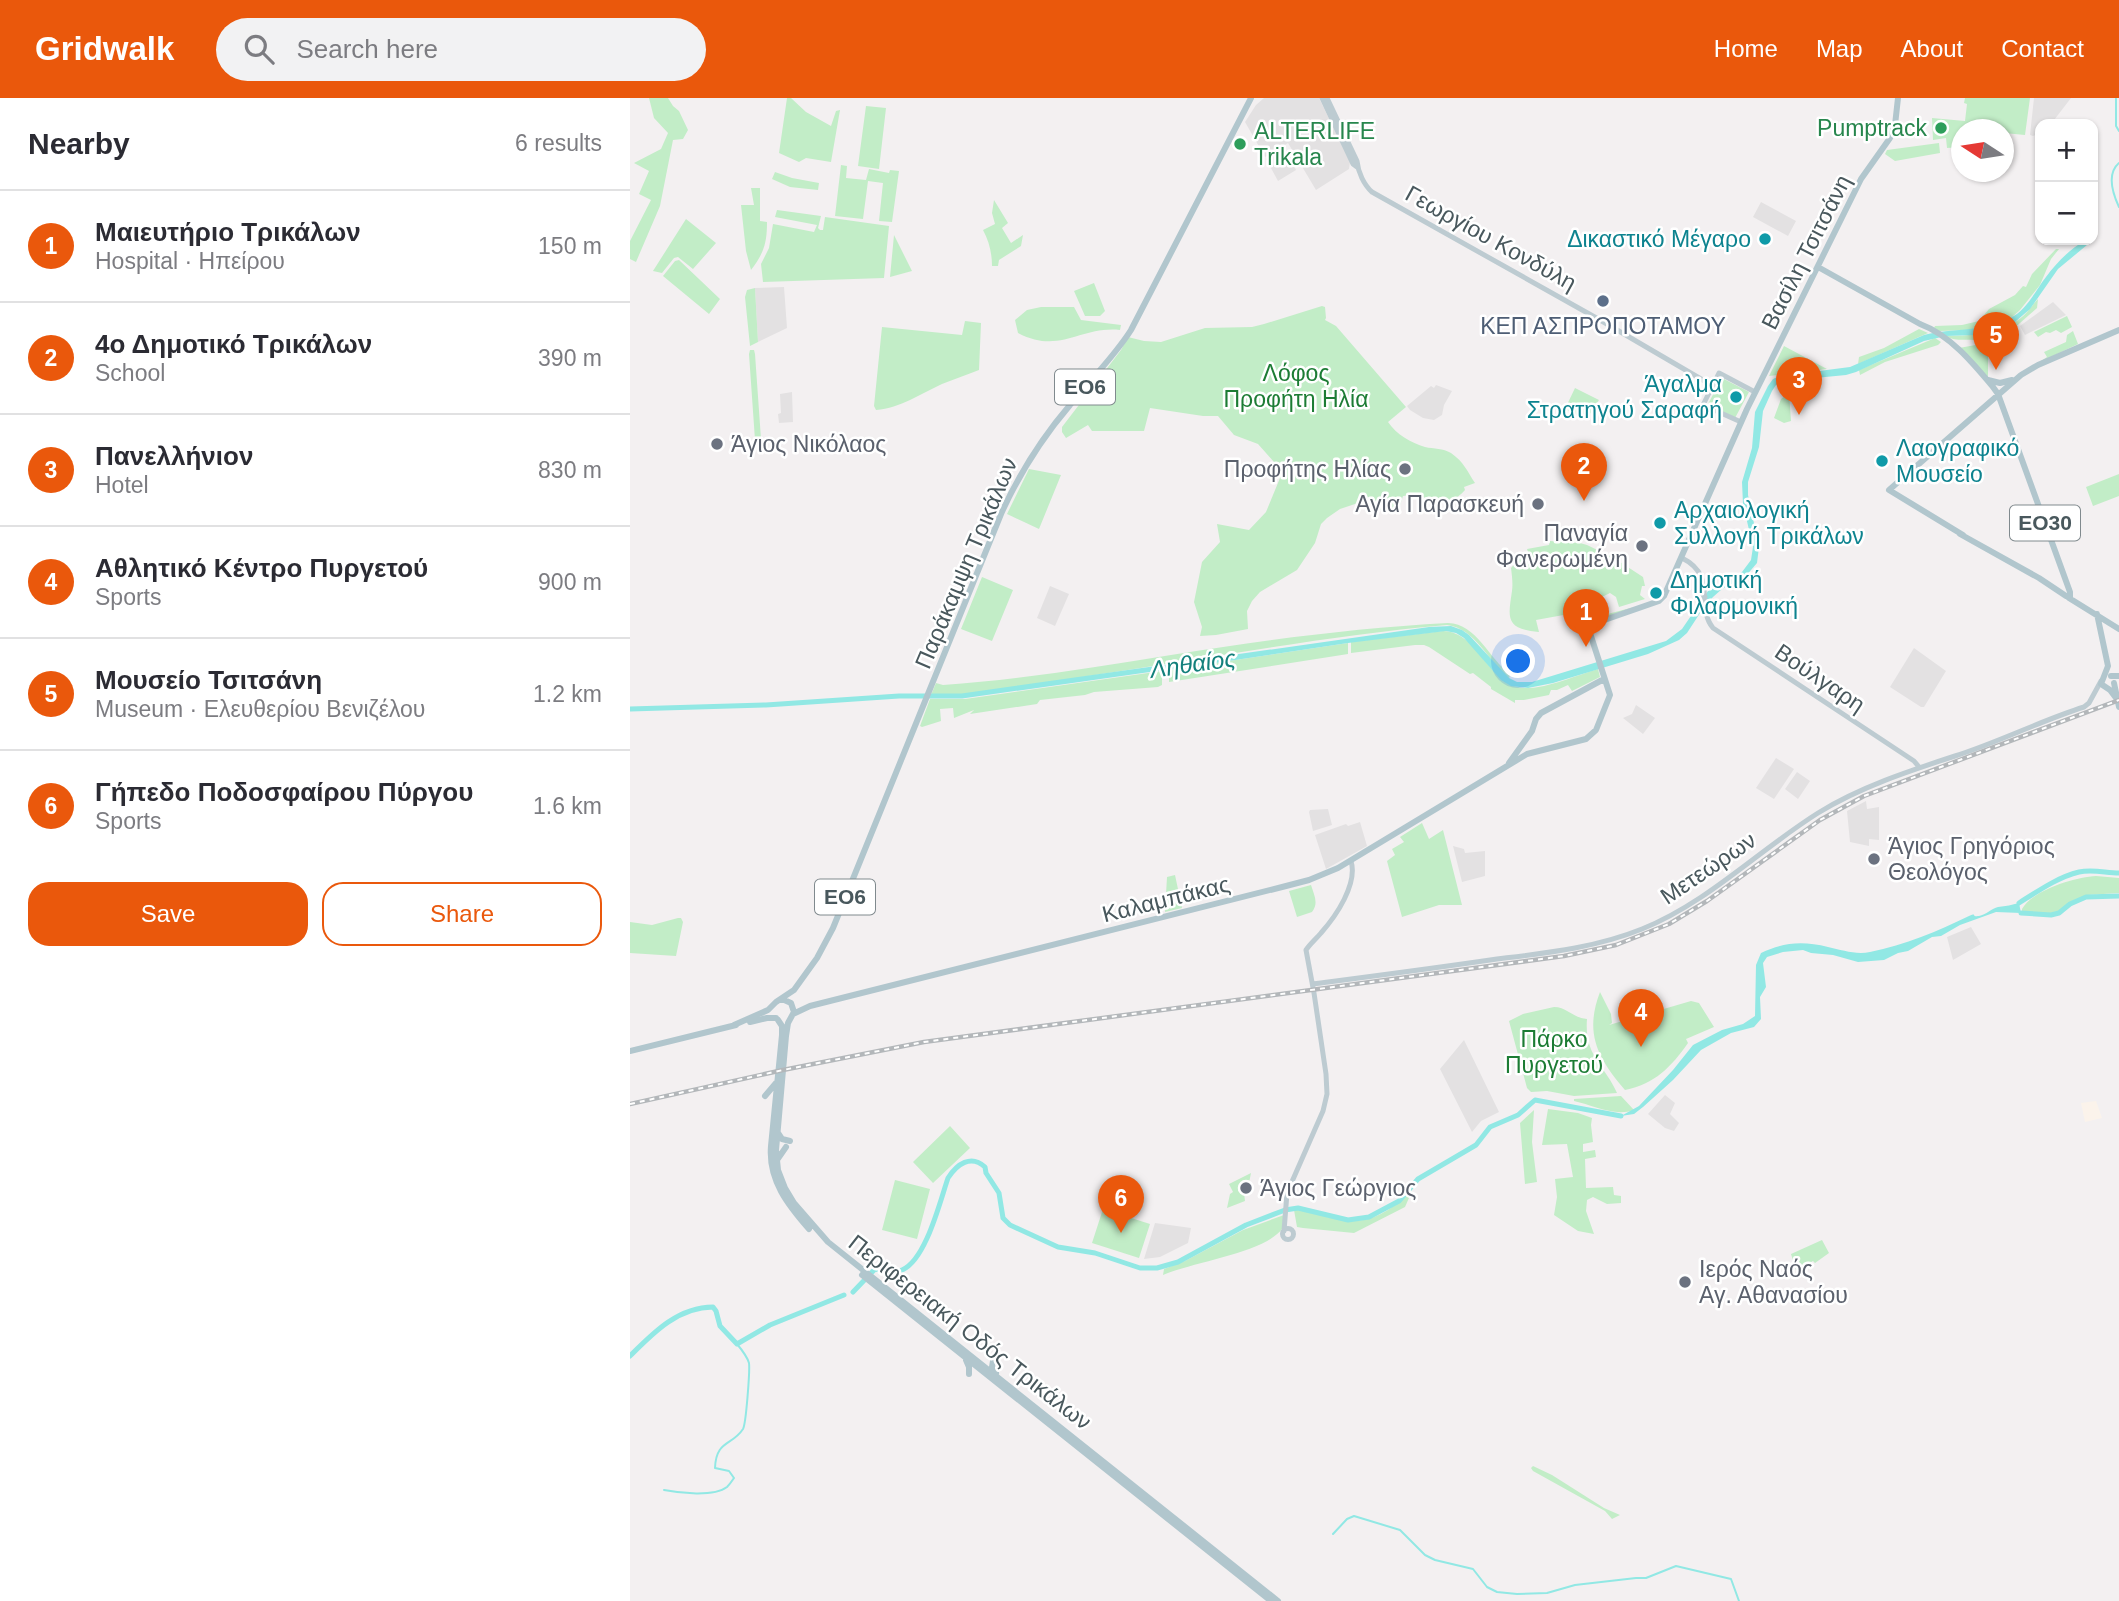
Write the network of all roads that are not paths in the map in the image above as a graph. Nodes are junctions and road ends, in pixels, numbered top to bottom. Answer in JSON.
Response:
{"nodes":[{"id":1,"x":1251,"y":98,"type":"edge"},
{"id":2,"x":1324,"y":98,"type":"edge"},
{"id":3,"x":1898,"y":98,"type":"edge"},
{"id":4,"x":1818,"y":267,"type":"junction"},
{"id":5,"x":2119,"y":330,"type":"edge"},
{"id":6,"x":1944,"y":340,"type":"junction"},
{"id":7,"x":2029,"y":371,"type":"junction"},
{"id":8,"x":2017,"y":379,"type":"junction"},
{"id":9,"x":1987,"y":380,"type":"junction"},
{"id":10,"x":1714,"y":384,"type":"junction"},
{"id":11,"x":1755,"y":392,"type":"junction"},
{"id":12,"x":1998,"y":396,"type":"junction"},
{"id":13,"x":1741,"y":422,"type":"junction"},
{"id":14,"x":1963,"y":535,"type":"junction"},
{"id":15,"x":1963,"y":544,"type":"dead end"},
{"id":16,"x":1682,"y":558,"type":"junction"},
{"id":17,"x":2070,"y":598,"type":"junction"},
{"id":18,"x":2100,"y":616,"type":"junction"},
{"id":19,"x":2119,"y":627,"type":"edge"},
{"id":20,"x":1706,"y":628,"type":"dead end"},
{"id":21,"x":1713,"y":628,"type":"junction"},
{"id":22,"x":1603,"y":677,"type":"junction"},
{"id":23,"x":2111,"y":681,"type":"edge"},
{"id":24,"x":2118,"y":703,"type":"edge"},
{"id":25,"x":1582,"y":740,"type":"junction"},
{"id":26,"x":1592,"y":746,"type":"dead end"},
{"id":27,"x":1505,"y":767,"type":"junction"},
{"id":28,"x":1919,"y":767,"type":"junction"},
{"id":29,"x":1352,"y":861,"type":"junction"},
{"id":30,"x":1313,"y":984,"type":"junction"},
{"id":31,"x":794,"y":990,"type":"junction"},
{"id":32,"x":782,"y":999,"type":"junction"},
{"id":33,"x":792,"y":1004,"type":"junction"},
{"id":34,"x":773,"y":1006,"type":"junction"},
{"id":35,"x":810,"y":1006,"type":"junction"},
{"id":36,"x":792,"y":1016,"type":"junction"},
{"id":37,"x":777,"y":1019,"type":"junction"},
{"id":38,"x":734,"y":1025,"type":"junction"},
{"id":39,"x":630,"y":1051,"type":"edge"},
{"id":40,"x":778,"y":1078,"type":"junction"},
{"id":41,"x":765,"y":1096,"type":"dead end"},
{"id":42,"x":778,"y":1131,"type":"junction"},
{"id":43,"x":777,"y":1162,"type":"junction"},
{"id":44,"x":1287,"y":1230,"type":"dead end"},
{"id":45,"x":858,"y":1268,"type":"junction"},
{"id":46,"x":965,"y":1353,"type":"junction"},
{"id":47,"x":1002,"y":1384,"type":"junction"},
{"id":48,"x":1271,"y":1601,"type":"edge"},
{"id":49,"x":1278,"y":1601,"type":"edge"}],
"edges":[{"from":1,"to":31,"type":"main road","name":"Παράκαμψη Τρικάλων","number":"ΕΟ6"},
{"from":2,"to":10,"type":"main road","name":"Γεωργίου Κονδύλη"},
{"from":3,"to":4,"type":"main road","name":"Βασίλη Τσιτσάνη"},
{"from":4,"to":6,"type":"main road","number":"ΕΟ30"},
{"from":4,"to":11,"type":"main road","name":"Βασίλη Τσιτσάνη"},
{"from":5,"to":7,"type":"main road","number":"ΕΟ30"},
{"from":6,"to":9,"type":"main road","number":"ΕΟ30"},
{"from":6,"to":12,"type":"main road","number":"ΕΟ30"},
{"from":7,"to":8,"type":"main road","number":"ΕΟ30"},
{"from":7,"to":12,"type":"main road","number":"ΕΟ30"},
{"from":8,"to":9,"type":"main road"},
{"from":8,"to":12,"type":"main road","number":"ΕΟ30"},
{"from":9,"to":12,"type":"main road","number":"ΕΟ30"},
{"from":10,"to":11,"type":"main road"},
{"from":10,"to":13,"type":"main road"},
{"from":11,"to":13,"type":"main road","name":"Βασίλη Τσιτσάνη"},
{"from":12,"to":14,"type":"main road","number":"ΕΟ30"},
{"from":12,"to":17,"type":"main road","number":"ΕΟ30"},
{"from":13,"to":16,"type":"main road","name":"Βασίλη Τσιτσάνη"},
{"from":14,"to":15,"type":"main road"},
{"from":14,"to":17,"type":"main road","number":"ΕΟ30"},
{"from":16,"to":21,"type":"main road","name":"Βούλγαρη"},
{"from":16,"to":22,"type":"main road","name":"Βασίλη Τσιτσάνη"},
{"from":17,"to":18,"type":"main road","number":"ΕΟ30"},
{"from":18,"to":19,"type":"main road","number":"ΕΟ30"},
{"from":18,"to":23,"type":"main road"},
{"from":20,"to":21,"type":"main road"},
{"from":21,"to":28,"type":"main road","name":"Βούλγαρη"},
{"from":22,"to":25,"type":"main road"},
{"from":22,"to":27,"type":"main road"},
{"from":23,"to":24,"type":"main road"},
{"from":23,"to":28,"type":"main road","name":"Μετεώρων"},
{"from":25,"to":26,"type":"main road"},
{"from":25,"to":27,"type":"main road","name":"Καλαμπάκας"},
{"from":27,"to":29,"type":"main road","name":"Καλαμπάκας"},
{"from":28,"to":30,"type":"main road","name":"Μετεώρων"},
{"from":29,"to":30,"type":"main road"},
{"from":29,"to":35,"type":"main road","name":"Καλαμπάκας"},
{"from":30,"to":44,"type":"main road"},
{"from":31,"to":32,"type":"main road","name":"Παράκαμψη Τρικάλων","number":"ΕΟ6"},
{"from":31,"to":33,"type":"main road","name":"Παράκαμψη Τρικάλων","number":"ΕΟ6"},
{"from":32,"to":33,"type":"main road"},
{"from":32,"to":34,"type":"main road","number":"ΕΟ6"},
{"from":33,"to":35,"type":"main road","name":"Καλαμπάκας"},
{"from":33,"to":36,"type":"main road","number":"ΕΟ6"},
{"from":34,"to":37,"type":"main road"},
{"from":34,"to":38,"type":"main road","number":"ΕΟ6"},
{"from":35,"to":36,"type":"main road","name":"Καλαμπάκας"},
{"from":36,"to":37,"type":"main road","number":"ΕΟ6"},
{"from":36,"to":42,"type":"main road","name":"Περιφερειακή Οδός Τρικάλων"},
{"from":37,"to":38,"type":"main road","number":"ΕΟ6"},
{"from":37,"to":40,"type":"main road","name":"Περιφερειακή Οδός Τρικάλων"},
{"from":38,"to":39,"type":"main road","number":"ΕΟ6"},
{"from":40,"to":41,"type":"main road"},
{"from":40,"to":45,"type":"main road","name":"Περιφερειακή Οδός Τρικάλων"},
{"from":42,"to":43,"type":"main road","name":"Περιφερειακή Οδός Τρικάλων"},
{"from":42,"to":43,"type":"main road"},
{"from":43,"to":45,"type":"main road","name":"Περιφερειακή Οδός Τρικάλων"},
{"from":45,"to":46,"type":"main road","name":"Περιφερειακή Οδός Τρικάλων"},
{"from":46,"to":47,"type":"main road","name":"Περιφερειακή Οδός Τρικάλων"},
{"from":46,"to":47,"type":"main road"},
{"from":46,"to":47,"type":"main road"},
{"from":47,"to":48,"type":"main road","name":"Περιφερειακή Οδός Τρικάλων"},
{"from":47,"to":49,"type":"main road","name":"Περιφερειακή Οδός Τρικάλων"}]}
